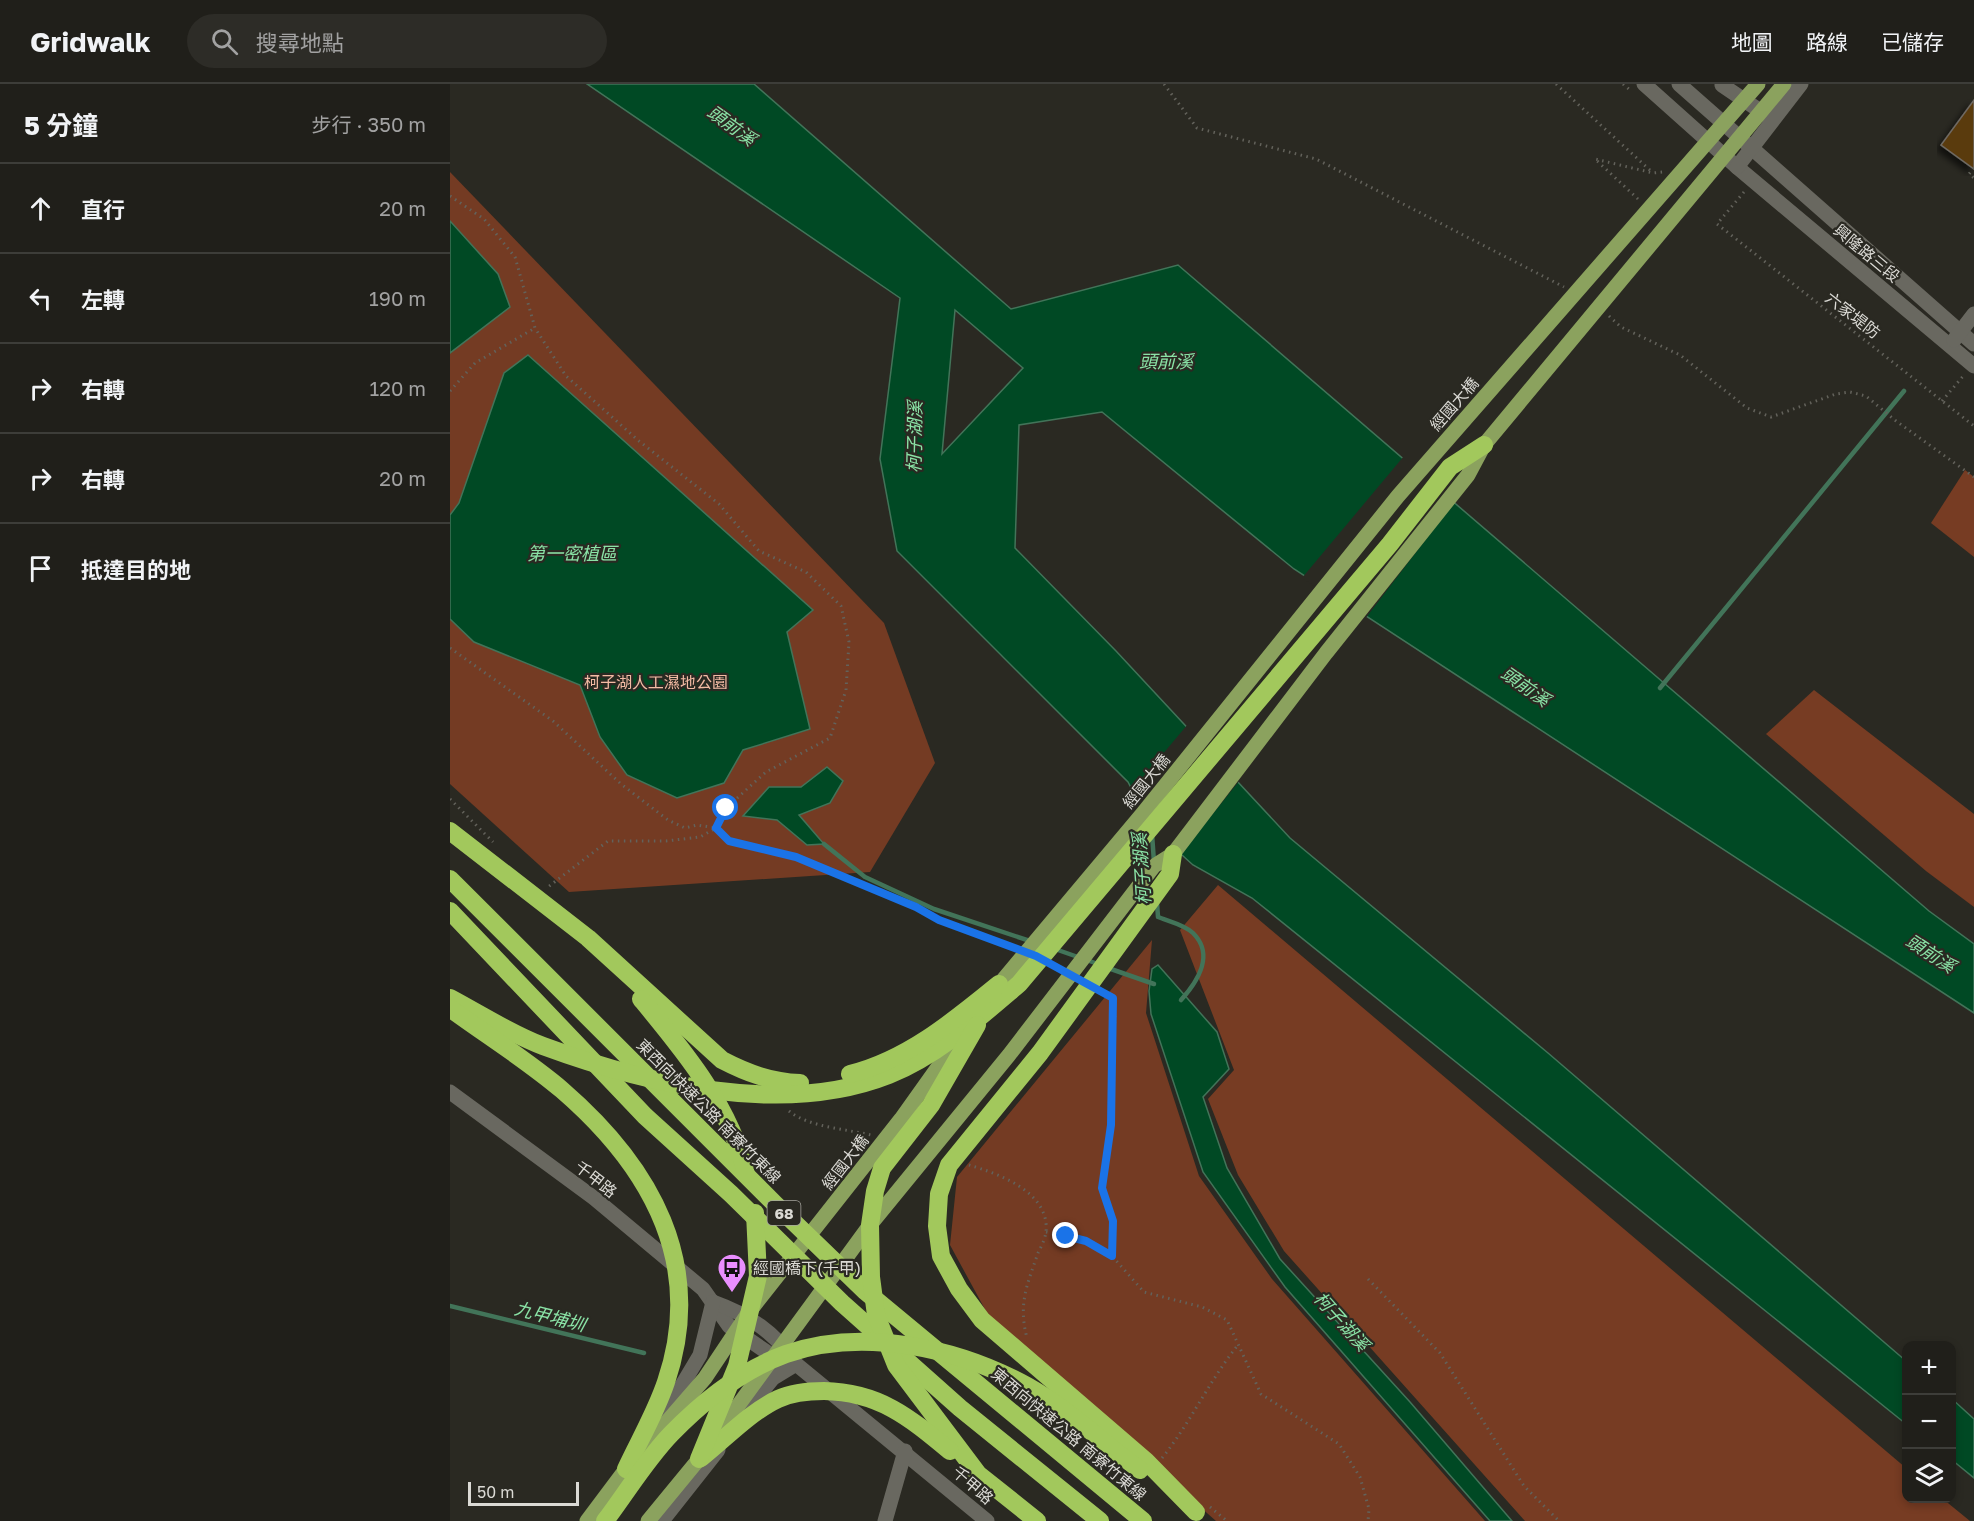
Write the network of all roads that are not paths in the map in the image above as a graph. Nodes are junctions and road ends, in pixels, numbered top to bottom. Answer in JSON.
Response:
{"nodes":[{"id":1,"x":1644,"y":84,"type":"edge"},
{"id":2,"x":1679,"y":84,"type":"edge"},
{"id":3,"x":1758,"y":84,"type":"edge"},
{"id":4,"x":1784,"y":84,"type":"edge"},
{"id":5,"x":1801,"y":84,"type":"edge"},
{"id":6,"x":1723,"y":85,"type":"edge"},
{"id":7,"x":1705,"y":108,"type":"junction"},
{"id":8,"x":1773,"y":120,"type":"junction"},
{"id":9,"x":1751,"y":148,"type":"junction"},
{"id":10,"x":1737,"y":167,"type":"junction"},
{"id":11,"x":1974,"y":314,"type":"edge"},
{"id":12,"x":1960,"y":333,"type":"junction"},
{"id":13,"x":1974,"y":344,"type":"edge"},
{"id":14,"x":1948,"y":345,"type":"junction"},
{"id":15,"x":1970,"y":370,"type":"edge"},
{"id":16,"x":1484,"y":445,"type":"junction"},
{"id":17,"x":450,"y":831,"type":"edge"},
{"id":18,"x":1173,"y":855,"type":"junction"},
{"id":19,"x":450,"y":879,"type":"edge"},
{"id":20,"x":553,"y":909,"type":"junction"},
{"id":21,"x":450,"y":911,"type":"edge"},
{"id":22,"x":999,"y":984,"type":"junction"},
{"id":23,"x":450,"y":998,"type":"edge"},
{"id":24,"x":450,"y":1008,"type":"edge"},
{"id":25,"x":450,"y":1092,"type":"edge"},
{"id":26,"x":870,"y":1226,"type":"junction"},
{"id":27,"x":713,"y":1302,"type":"junction"},
{"id":28,"x":749,"y":1312,"type":"junction"},
{"id":29,"x":796,"y":1364,"type":"junction"},
{"id":30,"x":684,"y":1383,"type":"junction"},
{"id":31,"x":740,"y":1419,"type":"junction"},
{"id":32,"x":905,"y":1451,"type":"junction"},
{"id":33,"x":699,"y":1459,"type":"junction"},
{"id":34,"x":626,"y":1469,"type":"junction"},
{"id":35,"x":978,"y":1474,"type":"junction"},
{"id":36,"x":1201,"y":1517,"type":"edge"},
{"id":37,"x":587,"y":1521,"type":"edge"},
{"id":38,"x":597,"y":1521,"type":"edge"},
{"id":39,"x":605,"y":1521,"type":"edge"},
{"id":40,"x":648,"y":1521,"type":"edge"},
{"id":41,"x":662,"y":1521,"type":"edge"},
{"id":42,"x":885,"y":1521,"type":"edge"},
{"id":43,"x":987,"y":1521,"type":"edge"},
{"id":44,"x":1037,"y":1521,"type":"edge"},
{"id":45,"x":1100,"y":1521,"type":"edge"},
{"id":46,"x":1143,"y":1521,"type":"edge"}],
"edges":[{"from":1,"to":10,"type":"street","name":"興隆路三段"},
{"from":2,"to":7,"type":"street","name":"興隆路三段"},
{"from":3,"to":22,"type":"main road","name":"經國大橋"},
{"from":4,"to":16,"type":"main road"},
{"from":5,"to":8,"type":"street"},
{"from":6,"to":7,"type":"street"},
{"from":6,"to":8,"type":"street"},
{"from":7,"to":9,"type":"street","name":"興隆路三段"},
{"from":8,"to":9,"type":"street"},
{"from":9,"to":10,"type":"street"},
{"from":9,"to":12,"type":"street","name":"興隆路三段"},
{"from":10,"to":14,"type":"street","name":"興隆路三段"},
{"from":11,"to":12,"type":"street"},
{"from":12,"to":13,"type":"street","name":"興隆路三段"},
{"from":12,"to":14,"type":"street"},
{"from":14,"to":15,"type":"street","name":"興隆路三段"},
{"from":16,"to":18,"type":"main road"},
{"from":16,"to":23,"type":"highway"},
{"from":17,"to":20,"type":"highway"},
{"from":18,"to":26,"type":"main road"},
{"from":18,"to":36,"type":"highway"},
{"from":19,"to":46,"type":"highway","name":"東西向快速公路 南寮竹東線","number":"68"},
{"from":20,"to":22,"type":"highway"},
{"from":20,"to":28,"type":"highway"},
{"from":21,"to":45,"type":"highway","number":"68"},
{"from":22,"to":26,"type":"highway"},
{"from":22,"to":28,"type":"main road","name":"經國大橋"},
{"from":24,"to":34,"type":"highway"},
{"from":25,"to":27,"type":"street","name":"千甲路"},
{"from":26,"to":33,"type":"main road"},
{"from":26,"to":35,"type":"highway"},
{"from":27,"to":29,"type":"street","name":"千甲路"},
{"from":27,"to":30,"type":"street"},
{"from":28,"to":33,"type":"highway"},
{"from":28,"to":34,"type":"main road","name":"經國大橋"},
{"from":29,"to":31,"type":"street"},
{"from":29,"to":32,"type":"street","name":"千甲路"},
{"from":30,"to":31,"type":"street"},
{"from":30,"to":31,"type":"street"},
{"from":30,"to":38,"type":"street"},
{"from":31,"to":41,"type":"street"},
{"from":32,"to":42,"type":"street"},
{"from":32,"to":43,"type":"street","name":"千甲路"},
{"from":33,"to":35,"type":"highway"},
{"from":33,"to":40,"type":"main road"},
{"from":34,"to":37,"type":"main road","name":"經國大橋"},
{"from":35,"to":44,"type":"highway"},
{"from":36,"to":39,"type":"highway"}]}
